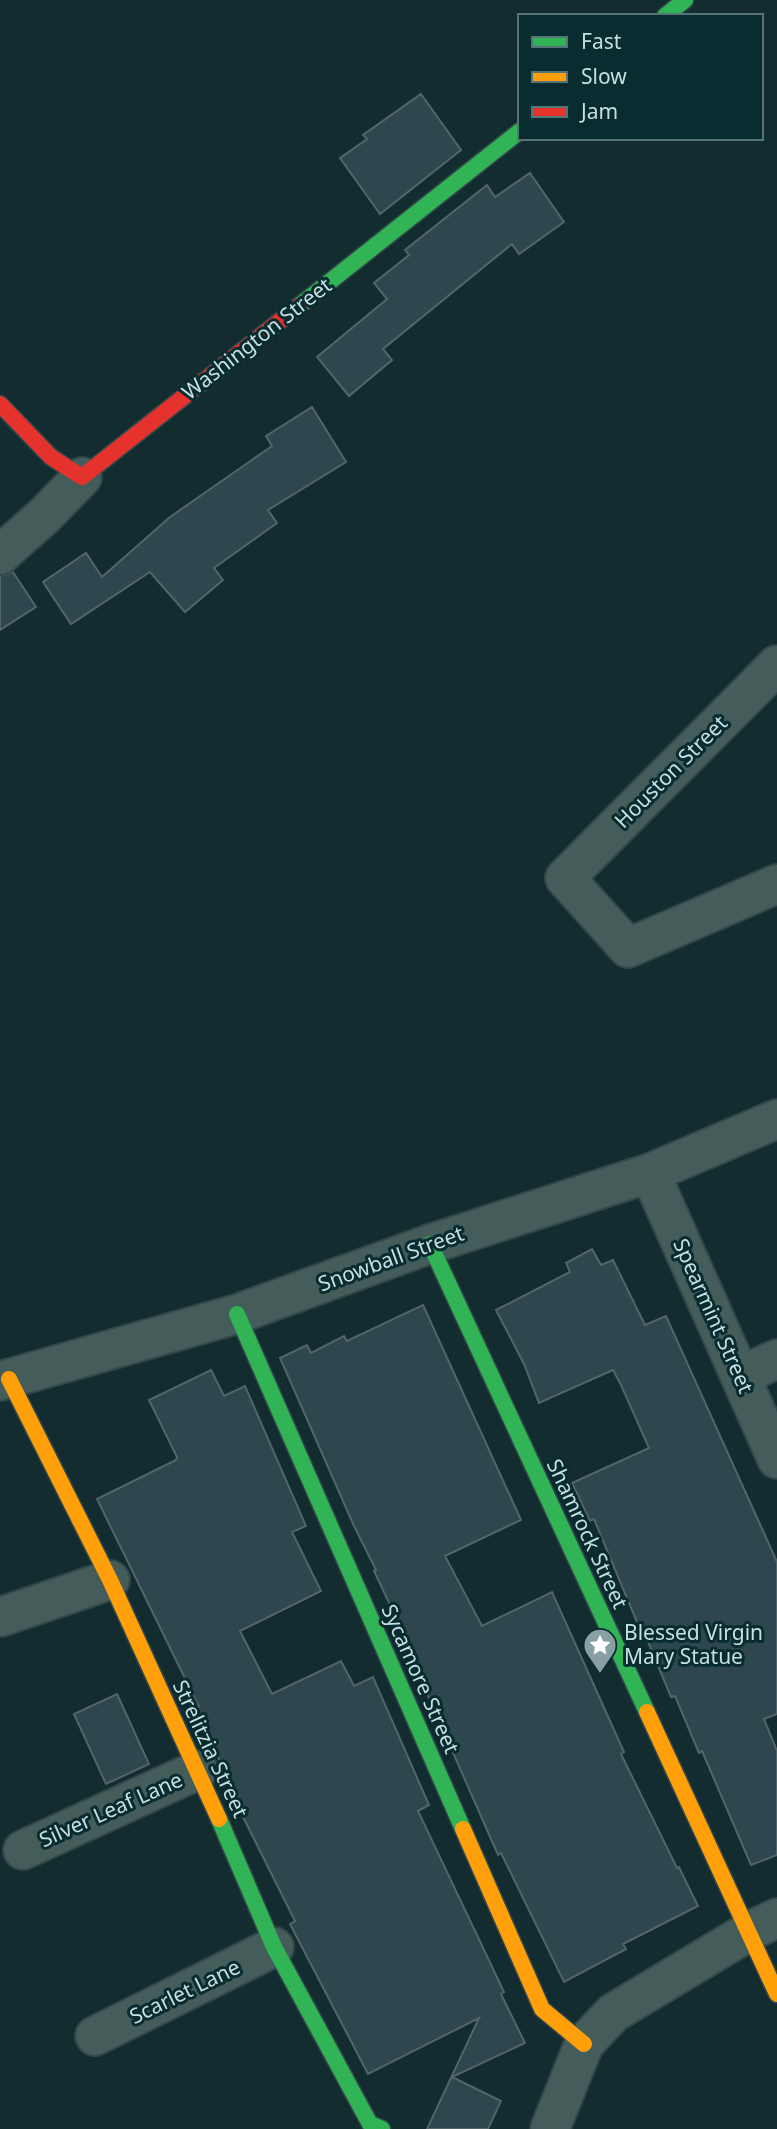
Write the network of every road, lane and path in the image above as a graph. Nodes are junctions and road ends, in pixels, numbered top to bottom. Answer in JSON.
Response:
{"nodes":[{"id":1,"x":685,"y":0,"type":"edge"},
{"id":2,"x":668,"y":14,"type":"edge"},
{"id":3,"x":518,"y":133,"type":"edge"},
{"id":4,"x":0,"y":404,"type":"edge"},
{"id":5,"x":82,"y":477,"type":"junction"},
{"id":6,"x":0,"y":555,"type":"edge"},
{"id":7,"x":777,"y":666,"type":"edge"},
{"id":8,"x":777,"y":884,"type":"edge"},
{"id":9,"x":777,"y":1119,"type":"edge"},
{"id":10,"x":650,"y":1173,"type":"junction"},
{"id":11,"x":430,"y":1244,"type":"junction"},
{"id":12,"x":237,"y":1314,"type":"junction"},
{"id":13,"x":777,"y":1359,"type":"edge"},
{"id":14,"x":740,"y":1376,"type":"junction"},
{"id":15,"x":5,"y":1380,"type":"edge"},
{"id":16,"x":777,"y":1459,"type":"edge"},
{"id":17,"x":110,"y":1580,"type":"junction"},
{"id":18,"x":0,"y":1617,"type":"edge"},
{"id":19,"x":198,"y":1770,"type":"junction"},
{"id":20,"x":23,"y":1850,"type":"dead end"},
{"id":21,"x":762,"y":1925,"type":"edge"},
{"id":22,"x":274,"y":1947,"type":"junction"},
{"id":23,"x":777,"y":1994,"type":"edge"},
{"id":24,"x":95,"y":2036,"type":"dead end"},
{"id":25,"x":584,"y":2044,"type":"junction"},
{"id":26,"x":372,"y":2127,"type":"edge"},
{"id":27,"x":550,"y":2129,"type":"edge"}],
"edges":[{"from":1,"to":2,"type":"street"},
{"from":3,"to":5,"type":"street","name":"Washington Street"},
{"from":4,"to":5,"type":"street"},
{"from":5,"to":6,"type":"street","name":"Washington Street"},
{"from":7,"to":8,"type":"street","name":"Houston Street"},
{"from":9,"to":10,"type":"street","name":"Snowball Street"},
{"from":10,"to":11,"type":"street","name":"Snowball Street"},
{"from":10,"to":14,"type":"street","name":"Spearmint Street"},
{"from":11,"to":12,"type":"street","name":"Snowball Street"},
{"from":11,"to":21,"type":"street","name":"Shamrock Street"},
{"from":12,"to":15,"type":"street","name":"Snowball Street"},
{"from":12,"to":25,"type":"street","name":"Sycamore Street"},
{"from":13,"to":14,"type":"street"},
{"from":14,"to":16,"type":"street","name":"Spearmint Street"},
{"from":15,"to":17,"type":"street","name":"Strelitzia Street"},
{"from":17,"to":18,"type":"street"},
{"from":17,"to":19,"type":"street","name":"Strelitzia Street"},
{"from":19,"to":20,"type":"street","name":"Silver Leaf Lane"},
{"from":19,"to":22,"type":"street","name":"Strelitzia Street"},
{"from":21,"to":23,"type":"street","name":"Shamrock Street"},
{"from":21,"to":25,"type":"street"},
{"from":22,"to":24,"type":"street","name":"Scarlet Lane"},
{"from":22,"to":26,"type":"street","name":"Strelitzia Street"},
{"from":25,"to":27,"type":"street"}]}
